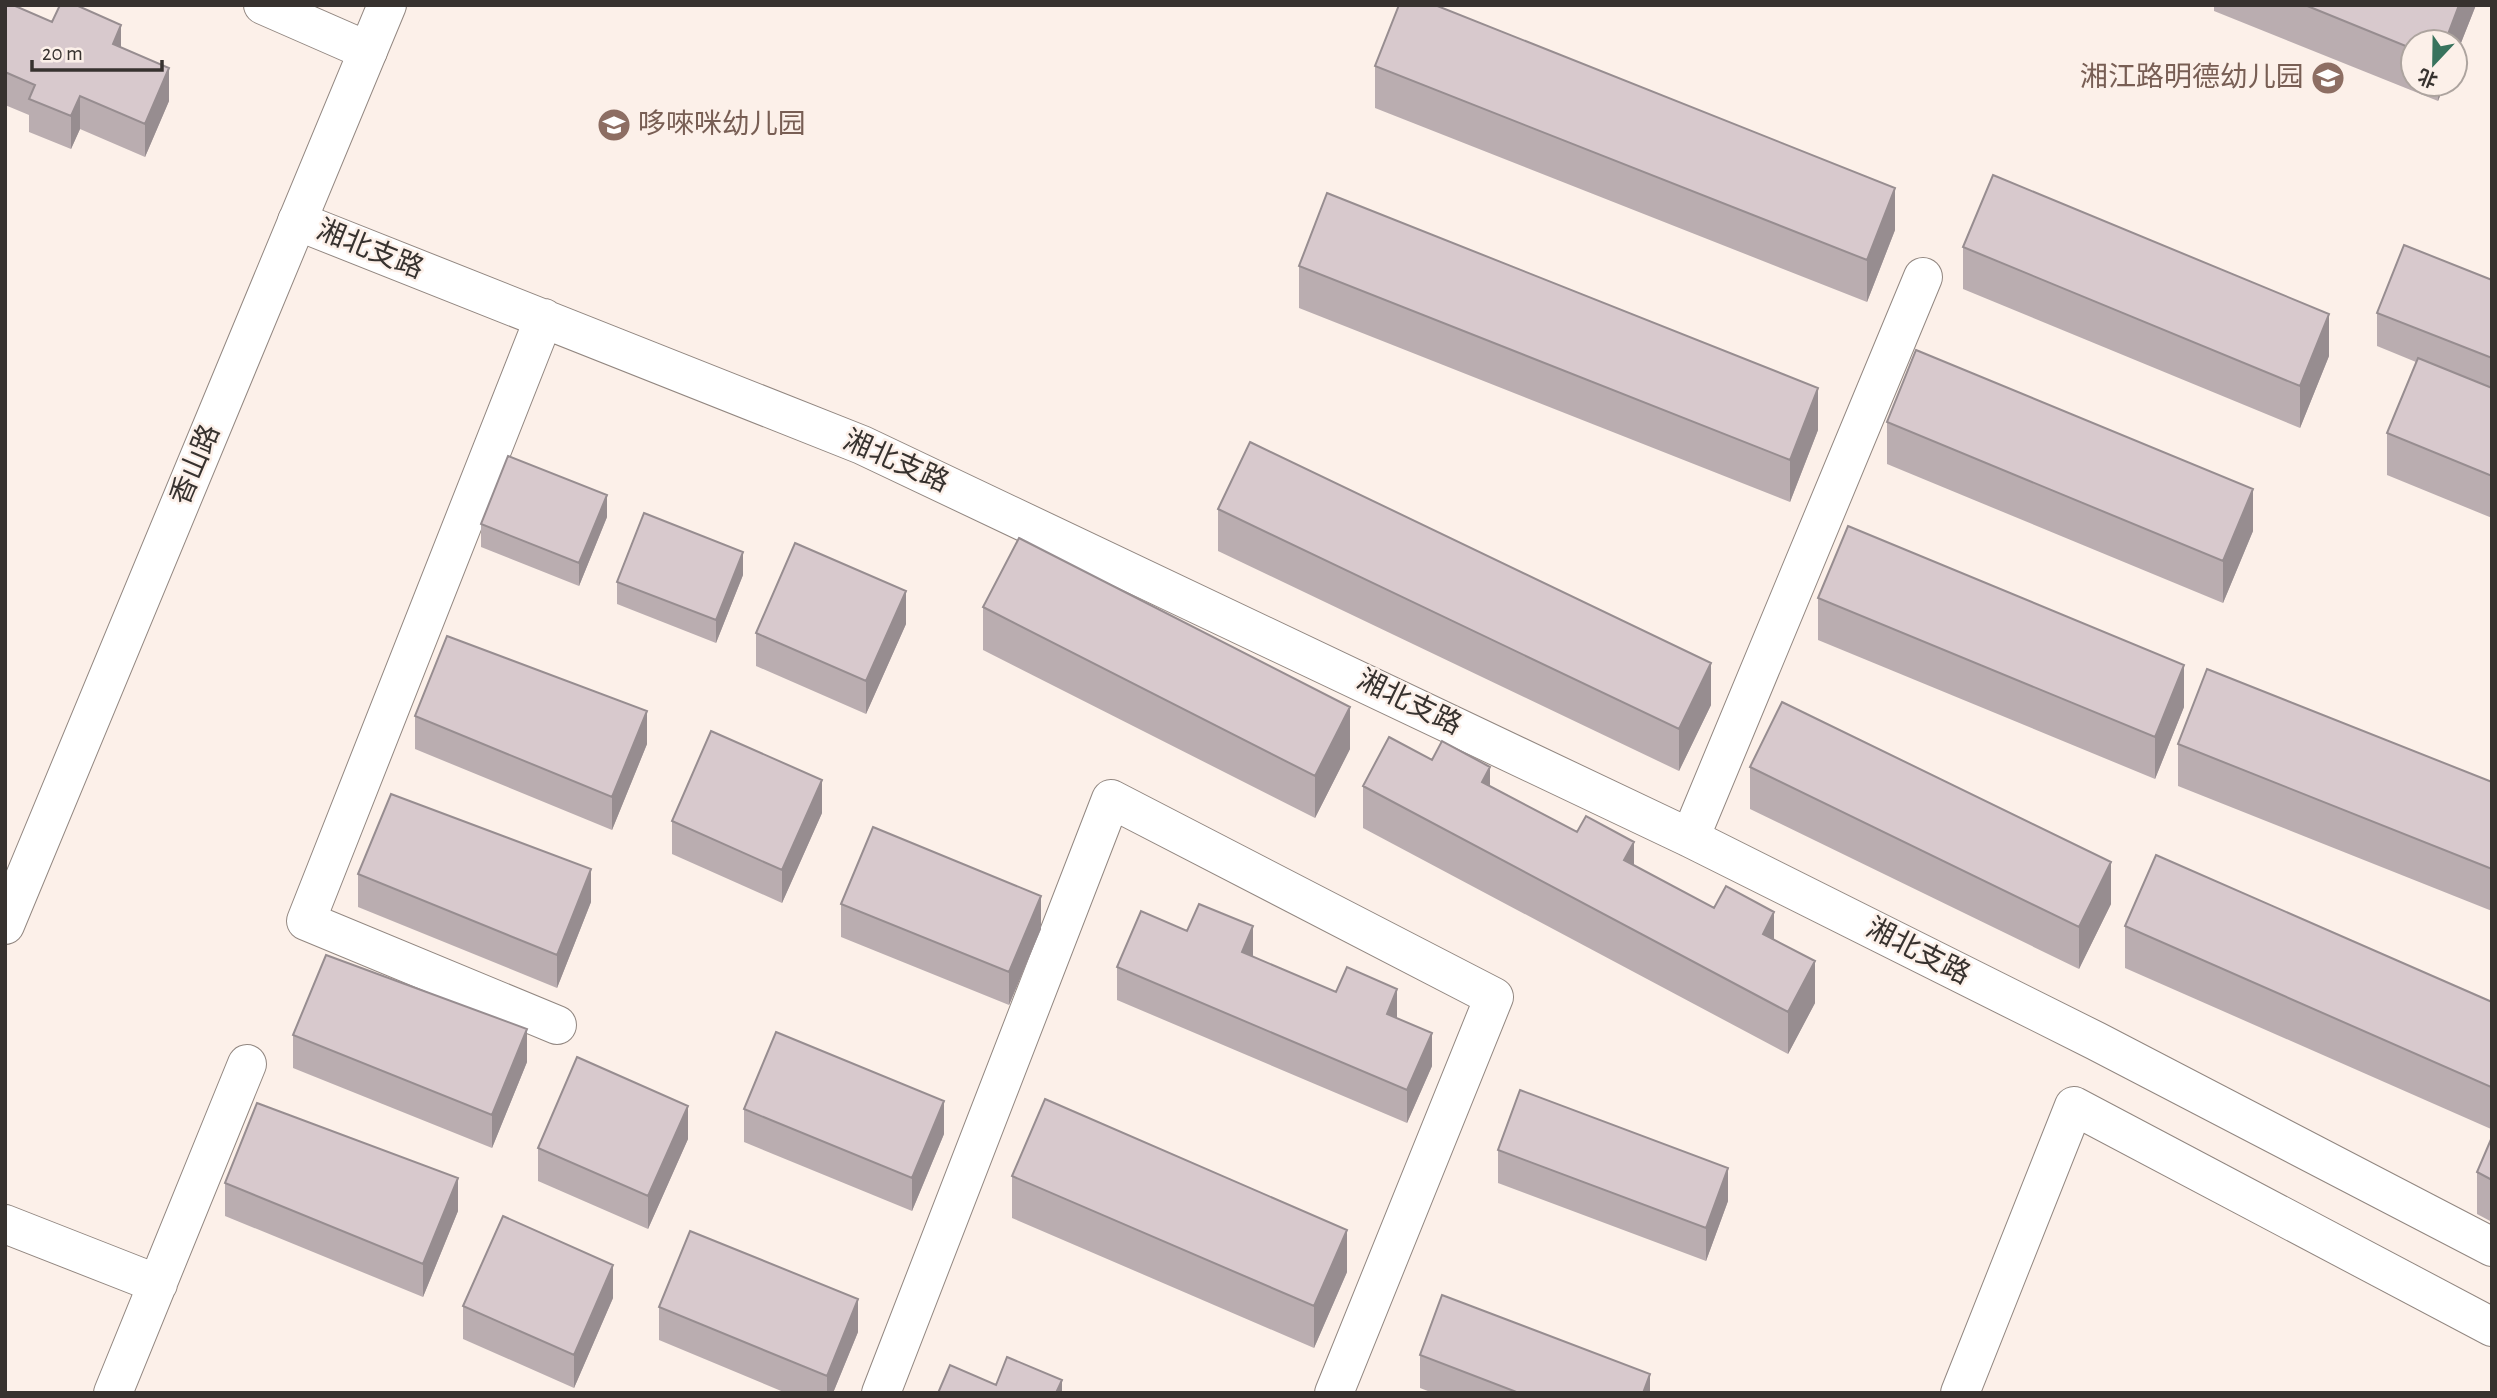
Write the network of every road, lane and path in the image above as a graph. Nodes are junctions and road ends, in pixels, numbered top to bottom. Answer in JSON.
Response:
{"nodes":[{"id":1,"x":262,"y":5,"type":"edge"},
{"id":2,"x":387,"y":5,"type":"edge"},
{"id":3,"x":368,"y":51,"type":"junction"},
{"id":4,"x":297,"y":221,"type":"junction"},
{"id":5,"x":1923,"y":277,"type":"dead end"},
{"id":6,"x":544,"y":318,"type":"junction"},
{"id":7,"x":1690,"y":838,"type":"junction"},
{"id":8,"x":5,"y":925,"type":"edge"},
{"id":9,"x":557,"y":1025,"type":"dead end"},
{"id":10,"x":247,"y":1064,"type":"dead end"},
{"id":11,"x":5,"y":1224,"type":"edge"},
{"id":12,"x":2492,"y":1247,"type":"edge"},
{"id":13,"x":158,"y":1284,"type":"junction"},
{"id":14,"x":2492,"y":1326,"type":"edge"},
{"id":15,"x":113,"y":1393,"type":"edge"},
{"id":16,"x":881,"y":1393,"type":"edge"},
{"id":17,"x":1334,"y":1393,"type":"edge"},
{"id":18,"x":1960,"y":1393,"type":"edge"}],
"edges":[{"from":1,"to":3,"type":"street"},
{"from":2,"to":3,"type":"street","name":"香山路"},
{"from":3,"to":4,"type":"street","name":"香山路"},
{"from":4,"to":6,"type":"street","name":"湘北支路"},
{"from":4,"to":8,"type":"street","name":"香山路"},
{"from":5,"to":7,"type":"street"},
{"from":6,"to":7,"type":"street","name":"湘北支路"},
{"from":6,"to":9,"type":"street"},
{"from":7,"to":12,"type":"street","name":"湘北支路"},
{"from":10,"to":13,"type":"street"},
{"from":11,"to":13,"type":"street"},
{"from":13,"to":15,"type":"street"},
{"from":14,"to":18,"type":"street"},
{"from":16,"to":17,"type":"street"}]}
